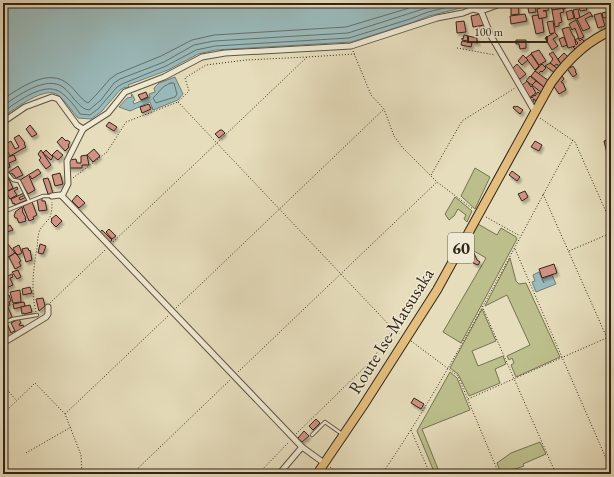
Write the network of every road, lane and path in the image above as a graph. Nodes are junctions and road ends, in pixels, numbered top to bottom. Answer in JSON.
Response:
{"nodes":[{"id":1,"x":503,"y":3,"type":"edge"},
{"id":2,"x":474,"y":6,"type":"edge"},
{"id":3,"x":481,"y":11,"type":"junction"},
{"id":4,"x":611,"y":31,"type":"edge"},
{"id":5,"x":457,"y":48,"type":"dead end"},
{"id":6,"x":502,"y":55,"type":"junction"},
{"id":7,"x":306,"y":57,"type":"junction"},
{"id":8,"x":519,"y":86,"type":"junction"},
{"id":9,"x":178,"y":102,"type":"junction"},
{"id":10,"x":384,"y":109,"type":"junction"},
{"id":11,"x":534,"y":112,"type":"junction"},
{"id":12,"x":3,"y":122,"type":"edge"},
{"id":13,"x":83,"y":129,"type":"junction"},
{"id":14,"x":573,"y":140,"type":"junction"},
{"id":15,"x":217,"y":144,"type":"junction"},
{"id":16,"x":3,"y":174,"type":"edge"},
{"id":17,"x":431,"y":176,"type":"junction"},
{"id":18,"x":68,"y":182,"type":"junction"},
{"id":19,"x":543,"y":194,"type":"junction"},
{"id":20,"x":52,"y":196,"type":"junction"},
{"id":21,"x":62,"y":196,"type":"junction"},
{"id":22,"x":29,"y":201,"type":"junction"},
{"id":23,"x":278,"y":209,"type":"junction"},
{"id":24,"x":3,"y":212,"type":"edge"},
{"id":25,"x":611,"y":223,"type":"edge"},
{"id":26,"x":611,"y":233,"type":"edge"},
{"id":27,"x":110,"y":245,"type":"junction"},
{"id":28,"x":514,"y":247,"type":"junction"},
{"id":29,"x":568,"y":251,"type":"junction"},
{"id":30,"x":341,"y":274,"type":"junction"},
{"id":31,"x":482,"y":306,"type":"junction"},
{"id":32,"x":48,"y":307,"type":"joint"},
{"id":33,"x":173,"y":311,"type":"junction"},
{"id":34,"x":37,"y":315,"type":"joint"},
{"id":35,"x":3,"y":323,"type":"edge"},
{"id":36,"x":393,"y":329,"type":"junction"},
{"id":37,"x":611,"y":336,"type":"edge"},
{"id":38,"x":607,"y":338,"type":"junction"},
{"id":39,"x":407,"y":339,"type":"junction"},
{"id":40,"x":3,"y":343,"type":"edge"},
{"id":41,"x":611,"y":346,"type":"edge"},
{"id":42,"x":562,"y":358,"type":"junction"},
{"id":43,"x":448,"y":369,"type":"junction"},
{"id":44,"x":234,"y":376,"type":"junction"},
{"id":45,"x":514,"y":379,"type":"junction"},
{"id":46,"x":3,"y":385,"type":"edge"},
{"id":47,"x":467,"y":399,"type":"junction"},
{"id":48,"x":17,"y":400,"type":"junction"},
{"id":49,"x":3,"y":414,"type":"edge"},
{"id":50,"x":65,"y":414,"type":"junction"},
{"id":51,"x":71,"y":427,"type":"junction"},
{"id":52,"x":411,"y":430,"type":"junction"},
{"id":53,"x":312,"y":435,"type":"dead end"},
{"id":54,"x":344,"y":436,"type":"junction"},
{"id":55,"x":292,"y":438,"type":"junction"},
{"id":56,"x":302,"y":448,"type":"junction"},
{"id":57,"x":26,"y":453,"type":"dead end"},
{"id":58,"x":324,"y":463,"type":"junction"},
{"id":59,"x":611,"y":470,"type":"edge"},
{"id":60,"x":82,"y":474,"type":"edge"},
{"id":61,"x":132,"y":474,"type":"edge"},
{"id":62,"x":258,"y":474,"type":"edge"},
{"id":63,"x":279,"y":474,"type":"edge"},
{"id":64,"x":317,"y":474,"type":"edge"},
{"id":65,"x":340,"y":474,"type":"edge"},
{"id":66,"x":382,"y":474,"type":"edge"},
{"id":67,"x":430,"y":474,"type":"edge"},
{"id":68,"x":499,"y":474,"type":"edge"},
{"id":69,"x":556,"y":474,"type":"edge"}],
"edges":[{"from":1,"to":3,"type":"street"},
{"from":2,"to":3,"type":"street"},
{"from":2,"to":13,"type":"street"},
{"from":3,"to":6,"type":"street"},
{"from":4,"to":11,"type":"main road","name":"Route Ise-Matsusaka","number":"60"},
{"from":5,"to":6,"type":"path"},
{"from":6,"to":8,"type":"street"},
{"from":7,"to":9,"type":"path"},
{"from":7,"to":10,"type":"path"},
{"from":7,"to":15,"type":"path"},
{"from":8,"to":11,"type":"street"},
{"from":8,"to":17,"type":"path"},
{"from":9,"to":15,"type":"path"},
{"from":9,"to":18,"type":"path"},
{"from":10,"to":17,"type":"path"},
{"from":10,"to":23,"type":"path"},
{"from":11,"to":14,"type":"path"},
{"from":11,"to":39,"type":"main road","name":"Route Ise-Matsusaka","number":"60"},
{"from":12,"to":13,"type":"street"},
{"from":13,"to":18,"type":"street"},
{"from":14,"to":19,"type":"path"},
{"from":14,"to":25,"type":"path"},
{"from":15,"to":23,"type":"path"},
{"from":15,"to":27,"type":"path"},
{"from":16,"to":22,"type":"lane"},
{"from":17,"to":30,"type":"path"},
{"from":18,"to":21,"type":"street"},
{"from":19,"to":28,"type":"path"},
{"from":19,"to":29,"type":"path"},
{"from":20,"to":21,"type":"street"},
{"from":20,"to":22,"type":"lane"},
{"from":20,"to":34,"type":"path"},
{"from":21,"to":27,"type":"street"},
{"from":22,"to":24,"type":"lane"},
{"from":23,"to":30,"type":"path"},
{"from":23,"to":33,"type":"path"},
{"from":26,"to":29,"type":"path"},
{"from":27,"to":32,"type":"path"},
{"from":27,"to":33,"type":"street"},
{"from":28,"to":31,"type":"path"},
{"from":28,"to":42,"type":"path"},
{"from":29,"to":38,"type":"path"},
{"from":30,"to":36,"type":"path"},
{"from":30,"to":44,"type":"path"},
{"from":31,"to":43,"type":"path"},
{"from":31,"to":45,"type":"path"},
{"from":32,"to":40,"type":"street"},
{"from":33,"to":44,"type":"street"},
{"from":33,"to":50,"type":"path"},
{"from":34,"to":35,"type":"lane"},
{"from":36,"to":39,"type":"path"},
{"from":36,"to":55,"type":"path"},
{"from":37,"to":38,"type":"path"},
{"from":38,"to":41,"type":"path"},
{"from":38,"to":42,"type":"path"},
{"from":39,"to":43,"type":"path"},
{"from":39,"to":54,"type":"main road","name":"Route Ise-Matsusaka","number":"60"},
{"from":42,"to":45,"type":"path"},
{"from":42,"to":59,"type":"path"},
{"from":43,"to":47,"type":"path"},
{"from":43,"to":52,"type":"path"},
{"from":44,"to":55,"type":"street"},
{"from":44,"to":61,"type":"path"},
{"from":45,"to":47,"type":"path"},
{"from":45,"to":69,"type":"path"},
{"from":46,"to":48,"type":"path"},
{"from":47,"to":68,"type":"path"},
{"from":48,"to":49,"type":"path"},
{"from":48,"to":50,"type":"path"},
{"from":50,"to":51,"type":"path"},
{"from":51,"to":57,"type":"path"},
{"from":51,"to":60,"type":"path"},
{"from":52,"to":66,"type":"path"},
{"from":52,"to":67,"type":"path"},
{"from":53,"to":54,"type":"lane"},
{"from":54,"to":58,"type":"main road","name":"Route Ise-Matsusaka","number":"60"},
{"from":55,"to":56,"type":"street"},
{"from":55,"to":62,"type":"path"},
{"from":56,"to":58,"type":"street"},
{"from":56,"to":63,"type":"street"},
{"from":58,"to":64,"type":"main road","name":"Route Ise-Matsusaka","number":"60"},
{"from":58,"to":65,"type":"path"}]}
